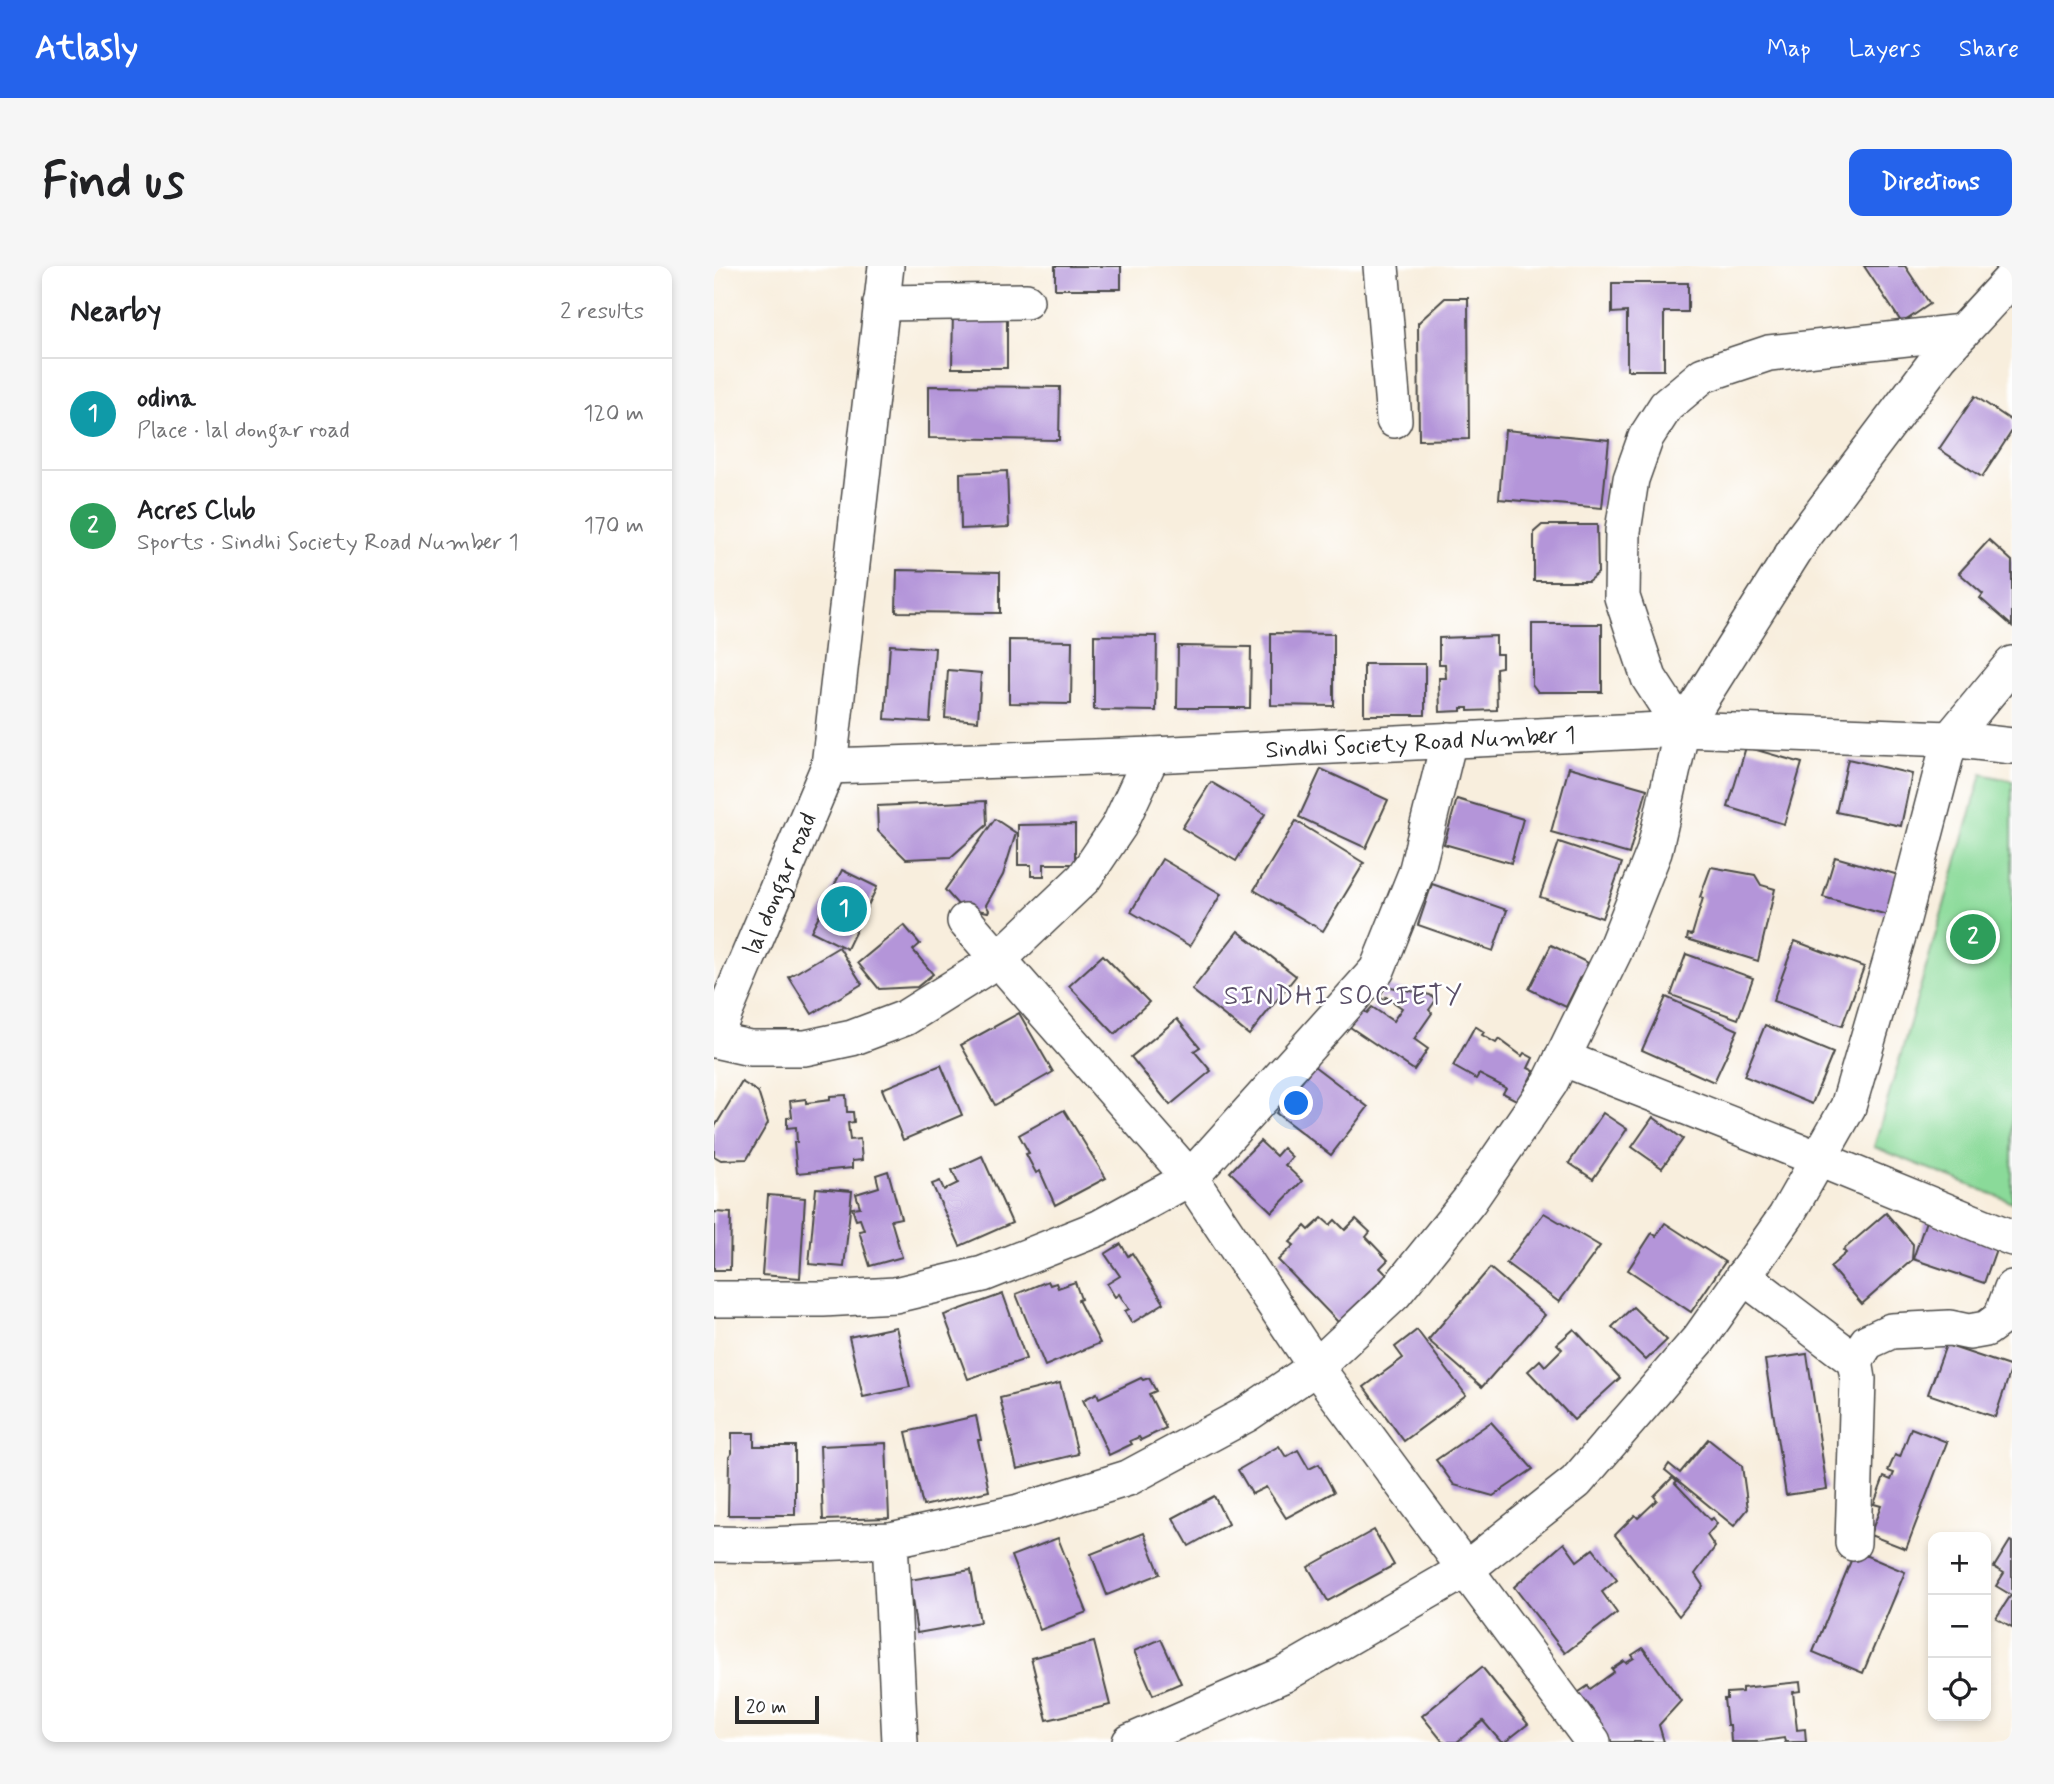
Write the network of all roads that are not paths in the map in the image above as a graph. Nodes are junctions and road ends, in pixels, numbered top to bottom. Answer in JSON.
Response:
{"nodes":[{"id":1,"x":886,"y":266,"type":"edge"},
{"id":2,"x":1381,"y":266,"type":"edge"},
{"id":3,"x":2012,"y":278,"type":"edge"},
{"id":4,"x":1026,"y":301,"type":"dead end"},
{"id":5,"x":881,"y":303,"type":"junction"},
{"id":6,"x":1962,"y":332,"type":"junction"},
{"id":7,"x":1394,"y":420,"type":"dead end"},
{"id":8,"x":2012,"y":664,"type":"edge"},
{"id":9,"x":1682,"y":729,"type":"junction"},
{"id":10,"x":1950,"y":739,"type":"junction"},
{"id":11,"x":1449,"y":740,"type":"junction"},
{"id":12,"x":2012,"y":746,"type":"edge"},
{"id":13,"x":1153,"y":755,"type":"junction"},
{"id":14,"x":829,"y":766,"type":"junction"},
{"id":15,"x":965,"y":921,"type":"dead end"},
{"id":16,"x":999,"y":959,"type":"junction"},
{"id":17,"x":714,"y":1039,"type":"edge"},
{"id":18,"x":1562,"y":1058,"type":"junction"},
{"id":19,"x":1819,"y":1158,"type":"junction"},
{"id":20,"x":1190,"y":1178,"type":"junction"},
{"id":21,"x":2012,"y":1238,"type":"edge"},
{"id":22,"x":1743,"y":1276,"type":"junction"},
{"id":23,"x":2012,"y":1288,"type":"edge"},
{"id":24,"x":714,"y":1299,"type":"edge"},
{"id":25,"x":1855,"y":1361,"type":"junction"},
{"id":26,"x":1316,"y":1367,"type":"junction"},
{"id":27,"x":890,"y":1540,"type":"junction"},
{"id":28,"x":1853,"y":1543,"type":"dead end"},
{"id":29,"x":714,"y":1544,"type":"edge"},
{"id":30,"x":1465,"y":1570,"type":"junction"},
{"id":31,"x":900,"y":1742,"type":"edge"},
{"id":32,"x":1130,"y":1742,"type":"edge"},
{"id":33,"x":1593,"y":1742,"type":"edge"}],
"edges":[{"from":1,"to":5,"type":"street","name":"lal dongar road"},
{"from":2,"to":7,"type":"street"},
{"from":3,"to":6,"type":"street"},
{"from":4,"to":5,"type":"street"},
{"from":5,"to":14,"type":"street","name":"lal dongar road"},
{"from":6,"to":9,"type":"street"},
{"from":6,"to":9,"type":"street"},
{"from":8,"to":10,"type":"street"},
{"from":9,"to":10,"type":"street","name":"Sindhi Society Road Number 1"},
{"from":9,"to":11,"type":"street","name":"Sindhi Society Road Number 1"},
{"from":9,"to":18,"type":"street"},
{"from":10,"to":12,"type":"street","name":"Sindhi Society Road Number 1"},
{"from":10,"to":19,"type":"street"},
{"from":11,"to":13,"type":"street","name":"Sindhi Society Road Number 1"},
{"from":11,"to":20,"type":"street"},
{"from":13,"to":14,"type":"street","name":"Sindhi Society Road Number 1"},
{"from":13,"to":16,"type":"street"},
{"from":14,"to":17,"type":"street","name":"lal dongar road"},
{"from":15,"to":16,"type":"street"},
{"from":16,"to":17,"type":"street"},
{"from":16,"to":20,"type":"street"},
{"from":18,"to":19,"type":"street"},
{"from":18,"to":26,"type":"street"},
{"from":19,"to":21,"type":"street"},
{"from":19,"to":22,"type":"street"},
{"from":20,"to":24,"type":"street"},
{"from":20,"to":26,"type":"street"},
{"from":22,"to":25,"type":"street"},
{"from":22,"to":30,"type":"street"},
{"from":23,"to":25,"type":"street"},
{"from":25,"to":28,"type":"street"},
{"from":26,"to":27,"type":"street"},
{"from":26,"to":30,"type":"street"},
{"from":27,"to":29,"type":"street"},
{"from":27,"to":31,"type":"street"},
{"from":30,"to":32,"type":"street"},
{"from":30,"to":33,"type":"street"}]}
